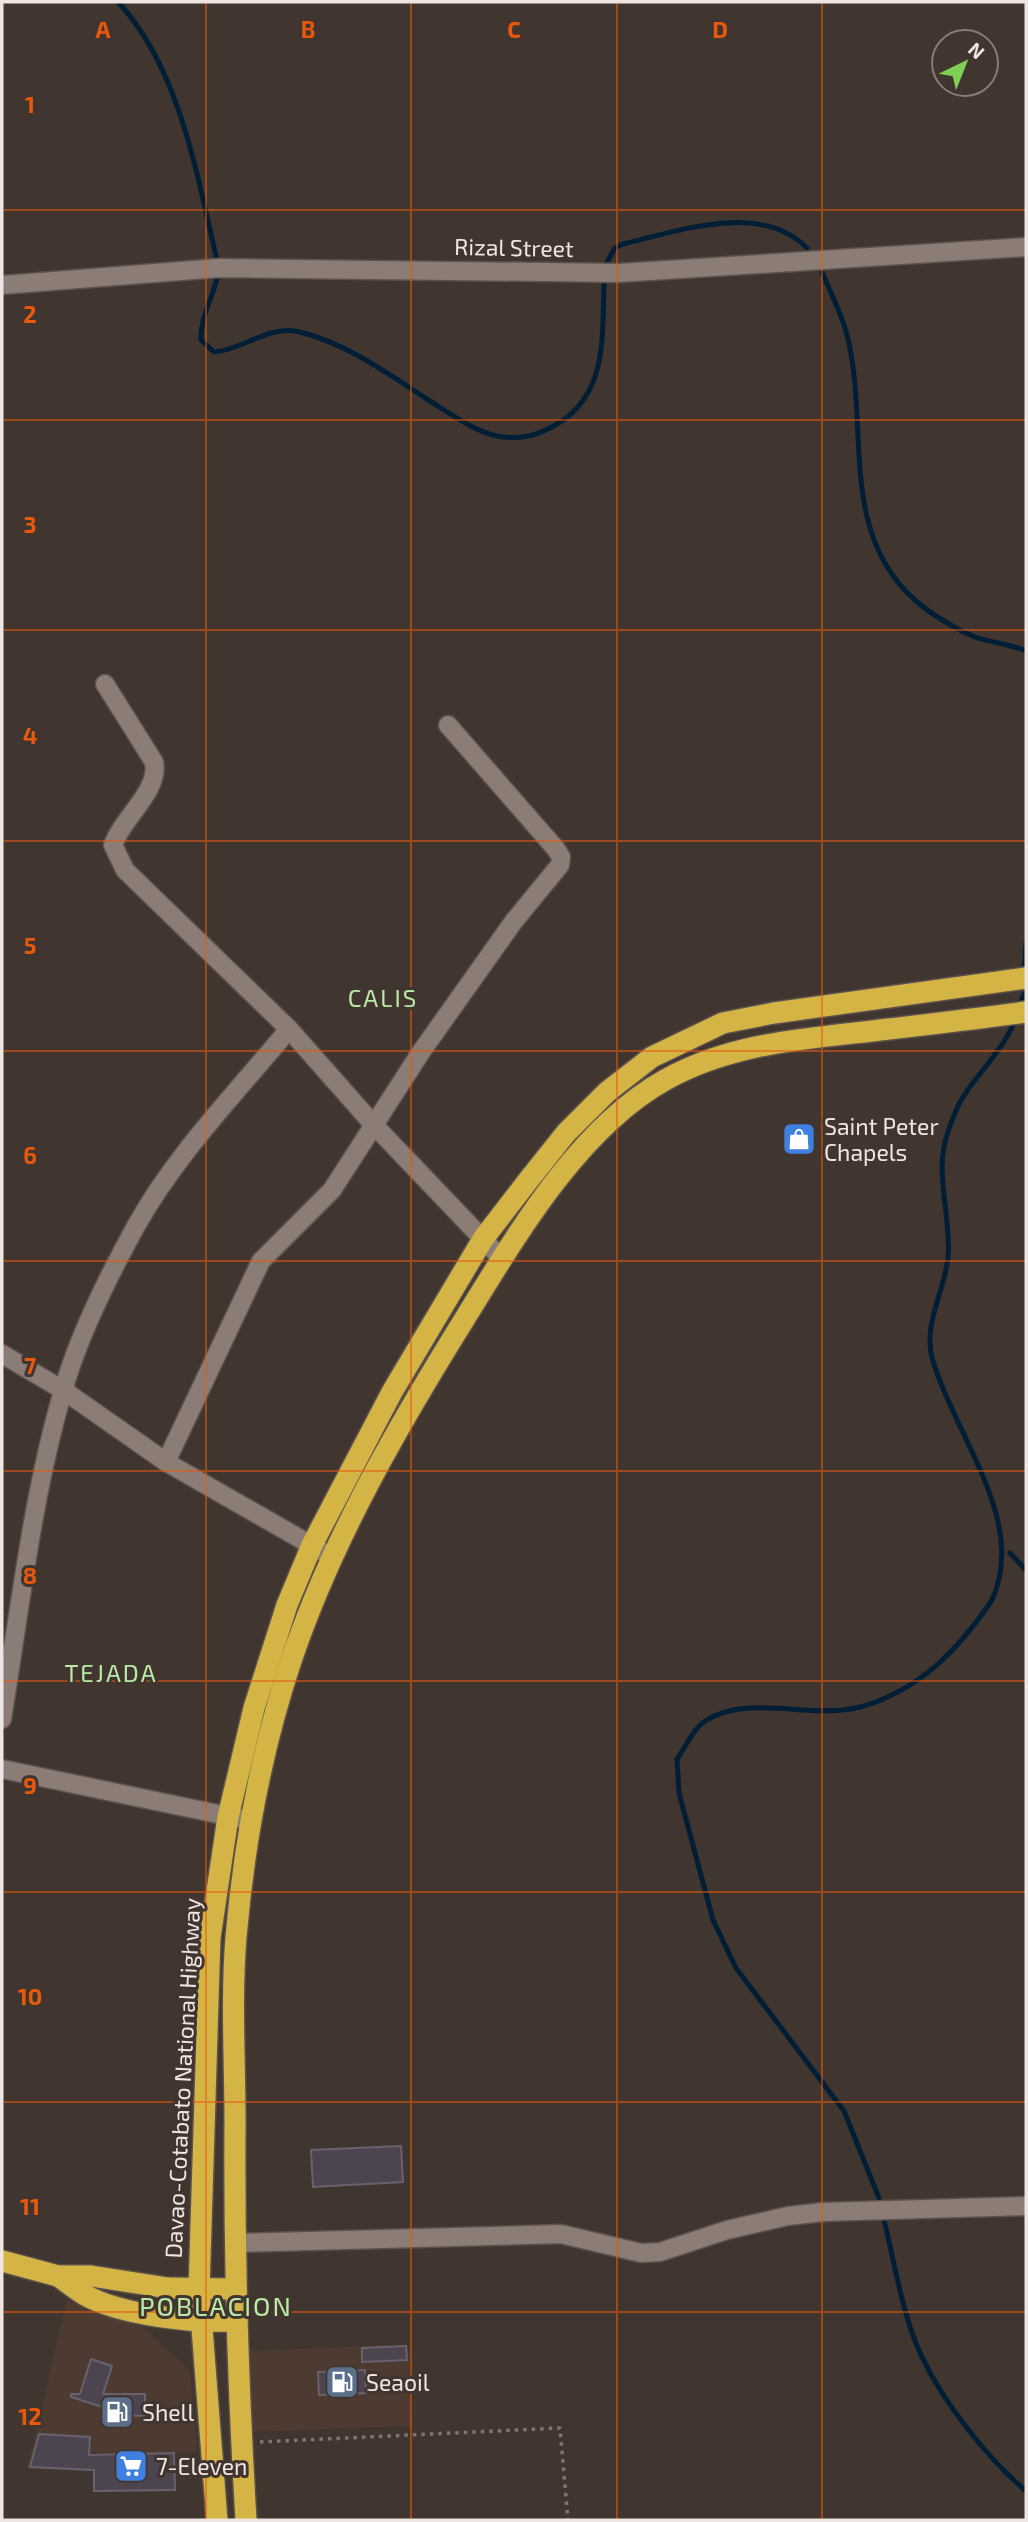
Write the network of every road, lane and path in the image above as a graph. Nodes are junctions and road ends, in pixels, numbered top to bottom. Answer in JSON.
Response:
{"nodes":[{"id":1,"x":1026,"y":247,"type":"edge"},
{"id":2,"x":2,"y":285,"type":"edge"},
{"id":3,"x":105,"y":684,"type":"dead end"},
{"id":4,"x":449,"y":725,"type":"dead end"},
{"id":5,"x":1026,"y":978,"type":"edge"},
{"id":6,"x":1026,"y":1012,"type":"edge"},
{"id":7,"x":289,"y":1029,"type":"junction"},
{"id":8,"x":373,"y":1124,"type":"junction"},
{"id":9,"x":483,"y":1239,"type":"junction"},
{"id":10,"x":502,"y":1259,"type":"junction"},
{"id":11,"x":2,"y":1354,"type":"edge"},
{"id":12,"x":63,"y":1390,"type":"junction"},
{"id":13,"x":166,"y":1462,"type":"junction"},
{"id":14,"x":312,"y":1545,"type":"junction"},
{"id":15,"x":332,"y":1557,"type":"junction"},
{"id":16,"x":2,"y":1719,"type":"edge"},
{"id":17,"x":2,"y":1769,"type":"edge"},
{"id":18,"x":228,"y":1816,"type":"junction"},
{"id":19,"x":250,"y":1821,"type":"junction"},
{"id":20,"x":1026,"y":2206,"type":"edge"},
{"id":21,"x":234,"y":2243,"type":"junction"},
{"id":22,"x":2,"y":2261,"type":"edge"},
{"id":23,"x":58,"y":2276,"type":"junction"},
{"id":24,"x":234,"y":2289,"type":"junction"},
{"id":25,"x":199,"y":2290,"type":"junction"},
{"id":26,"x":234,"y":2321,"type":"junction"},
{"id":27,"x":200,"y":2322,"type":"junction"},
{"id":28,"x":241,"y":2443,"type":"junction"},
{"id":29,"x":217,"y":2520,"type":"edge"},
{"id":30,"x":246,"y":2520,"type":"edge"},
{"id":31,"x":568,"y":2520,"type":"edge"}],
"edges":[{"from":1,"to":2,"type":"street","name":"Rizal Street"},
{"from":3,"to":7,"type":"street"},
{"from":4,"to":8,"type":"street"},
{"from":5,"to":9,"type":"highway","name":"Davao-Cotabato National Highway"},
{"from":6,"to":10,"type":"highway","name":"Davao-Cotabato National Highway"},
{"from":7,"to":8,"type":"street"},
{"from":7,"to":12,"type":"street"},
{"from":8,"to":9,"type":"street"},
{"from":8,"to":13,"type":"street"},
{"from":9,"to":10,"type":"street"},
{"from":9,"to":14,"type":"highway","name":"Davao-Cotabato National Highway"},
{"from":10,"to":15,"type":"highway","name":"Davao-Cotabato National Highway"},
{"from":11,"to":12,"type":"street"},
{"from":12,"to":13,"type":"street"},
{"from":12,"to":16,"type":"street"},
{"from":13,"to":14,"type":"street"},
{"from":14,"to":15,"type":"street"},
{"from":14,"to":18,"type":"highway","name":"Davao-Cotabato National Highway"},
{"from":15,"to":19,"type":"highway","name":"Davao-Cotabato National Highway"},
{"from":17,"to":18,"type":"street"},
{"from":18,"to":19,"type":"street"},
{"from":18,"to":25,"type":"highway","name":"Davao-Cotabato National Highway"},
{"from":19,"to":21,"type":"highway","name":"Davao-Cotabato National Highway"},
{"from":20,"to":21,"type":"street"},
{"from":21,"to":24,"type":"highway","name":"Davao-Cotabato National Highway"},
{"from":22,"to":23,"type":"highway"},
{"from":23,"to":25,"type":"highway"},
{"from":23,"to":27,"type":"highway"},
{"from":24,"to":25,"type":"highway"},
{"from":24,"to":26,"type":"highway","name":"Davao-Cotabato National Highway"},
{"from":25,"to":27,"type":"highway","name":"Davao-Cotabato National Highway"},
{"from":26,"to":27,"type":"highway"},
{"from":26,"to":28,"type":"highway","name":"Davao-Cotabato National Highway"},
{"from":27,"to":29,"type":"highway","name":"Davao-Cotabato National Highway"},
{"from":28,"to":30,"type":"highway","name":"Davao-Cotabato National Highway"},
{"from":28,"to":31,"type":"path"}]}
